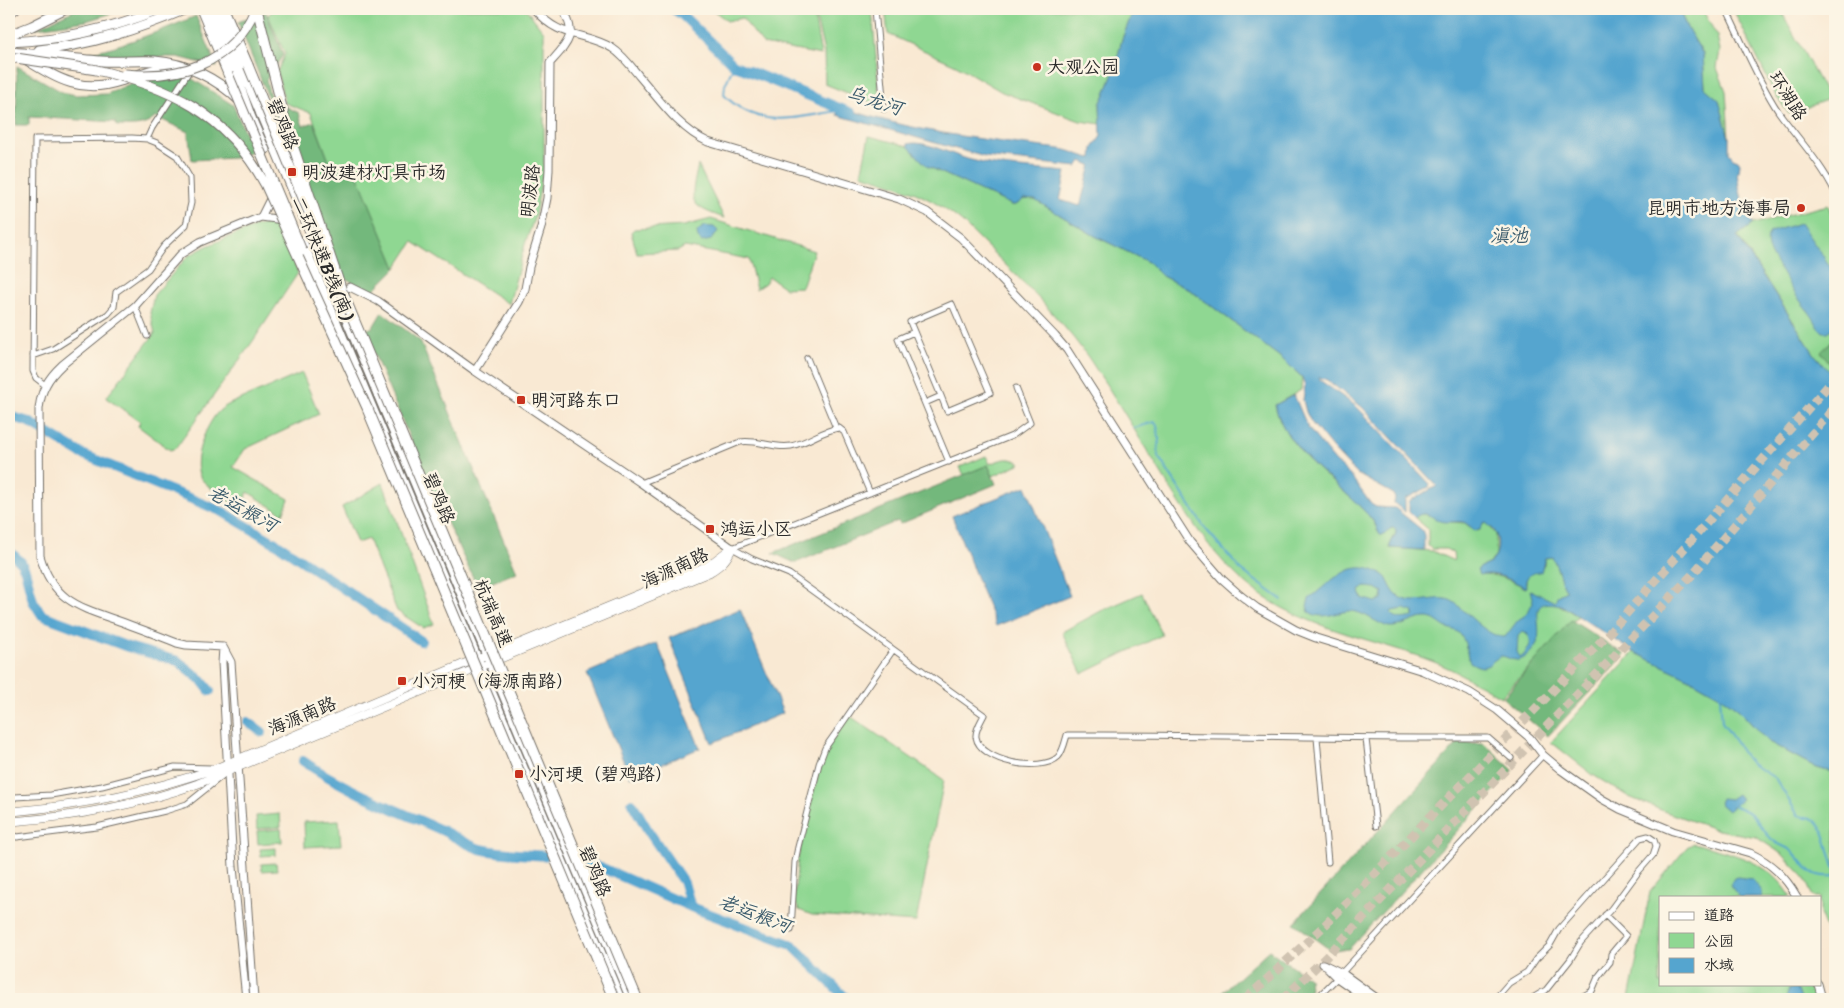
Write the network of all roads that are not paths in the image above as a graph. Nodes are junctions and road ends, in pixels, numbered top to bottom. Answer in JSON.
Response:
{"nodes":[{"id":1,"x":15,"y":9,"type":"edge"},
{"id":2,"x":66,"y":9,"type":"edge"},
{"id":3,"x":160,"y":9,"type":"edge"},
{"id":4,"x":186,"y":9,"type":"edge"},
{"id":5,"x":211,"y":9,"type":"edge"},
{"id":6,"x":224,"y":9,"type":"edge"},
{"id":7,"x":256,"y":9,"type":"edge"},
{"id":8,"x":534,"y":9,"type":"edge"},
{"id":9,"x":562,"y":9,"type":"edge"},
{"id":10,"x":875,"y":9,"type":"edge"},
{"id":11,"x":1726,"y":9,"type":"edge"},
{"id":12,"x":9,"y":13,"type":"edge"},
{"id":13,"x":570,"y":34,"type":"junction"},
{"id":14,"x":9,"y":35,"type":"edge"},
{"id":15,"x":9,"y":42,"type":"edge"},
{"id":16,"x":9,"y":52,"type":"edge"},
{"id":17,"x":9,"y":57,"type":"edge"},
{"id":18,"x":92,"y":69,"type":"junction"},
{"id":19,"x":189,"y":69,"type":"junction"},
{"id":20,"x":884,"y":109,"type":"dead end"},
{"id":21,"x":251,"y":118,"type":"junction"},
{"id":22,"x":147,"y":139,"type":"junction"},
{"id":23,"x":277,"y":182,"type":"junction"},
{"id":24,"x":1835,"y":192,"type":"edge"},
{"id":25,"x":261,"y":217,"type":"junction"},
{"id":26,"x":296,"y":227,"type":"junction"},
{"id":27,"x":339,"y":293,"type":"junction"},
{"id":28,"x":135,"y":306,"type":"junction"},
{"id":29,"x":914,"y":332,"type":"junction"},
{"id":30,"x":147,"y":336,"type":"dead end"},
{"id":31,"x":33,"y":356,"type":"junction"},
{"id":32,"x":807,"y":358,"type":"dead end"},
{"id":33,"x":475,"y":371,"type":"junction"},
{"id":34,"x":45,"y":385,"type":"junction"},
{"id":35,"x":1016,"y":388,"type":"dead end"},
{"id":36,"x":941,"y":396,"type":"junction"},
{"id":37,"x":925,"y":403,"type":"junction"},
{"id":38,"x":368,"y":410,"type":"junction"},
{"id":39,"x":836,"y":428,"type":"junction"},
{"id":40,"x":949,"y":462,"type":"junction"},
{"id":41,"x":640,"y":483,"type":"junction"},
{"id":42,"x":870,"y":493,"type":"junction"},
{"id":43,"x":732,"y":548,"type":"junction"},
{"id":44,"x":223,"y":647,"type":"junction"},
{"id":45,"x":893,"y":650,"type":"junction"},
{"id":46,"x":484,"y":660,"type":"junction"},
{"id":47,"x":1316,"y":738,"type":"junction"},
{"id":48,"x":1366,"y":739,"type":"junction"},
{"id":49,"x":1544,"y":754,"type":"junction"},
{"id":50,"x":1511,"y":758,"type":"dead end"},
{"id":51,"x":238,"y":764,"type":"junction"},
{"id":52,"x":217,"y":768,"type":"junction"},
{"id":53,"x":228,"y":768,"type":"junction"},
{"id":54,"x":17,"y":811,"type":"dead end"},
{"id":55,"x":17,"y":821,"type":"dead end"},
{"id":56,"x":1376,"y":826,"type":"dead end"},
{"id":57,"x":1328,"y":862,"type":"dead end"},
{"id":58,"x":1796,"y":896,"type":"edge"},
{"id":59,"x":1605,"y":915,"type":"junction"},
{"id":60,"x":791,"y":930,"type":"dead end"},
{"id":61,"x":1340,"y":976,"type":"junction"},
{"id":62,"x":1819,"y":986,"type":"edge"},
{"id":63,"x":246,"y":999,"type":"edge"},
{"id":64,"x":254,"y":999,"type":"edge"},
{"id":65,"x":614,"y":999,"type":"edge"},
{"id":66,"x":620,"y":999,"type":"edge"},
{"id":67,"x":631,"y":999,"type":"edge"},
{"id":68,"x":636,"y":999,"type":"edge"},
{"id":69,"x":1316,"y":999,"type":"edge"},
{"id":70,"x":1367,"y":999,"type":"edge"},
{"id":71,"x":1378,"y":999,"type":"edge"},
{"id":72,"x":1495,"y":999,"type":"edge"},
{"id":73,"x":1531,"y":999,"type":"edge"},
{"id":74,"x":1578,"y":999,"type":"edge"},
{"id":75,"x":1822,"y":999,"type":"edge"}],
"edges":[{"from":1,"to":12,"type":"main road"},
{"from":2,"to":14,"type":"main road"},
{"from":3,"to":15,"type":"main road"},
{"from":4,"to":16,"type":"main road"},
{"from":5,"to":21,"type":"main road","name":"碧鸡路"},
{"from":5,"to":27,"type":"main road","name":"碧鸡路"},
{"from":5,"to":38,"type":"main road","name":"二环快速B线(南)","bridge":true},
{"from":6,"to":27,"type":"main road","bridge":true},
{"from":7,"to":18,"type":"main road","bridge":true},
{"from":7,"to":27,"type":"main road","bridge":true},
{"from":8,"to":13,"type":"street"},
{"from":9,"to":13,"type":"street"},
{"from":10,"to":20,"type":"street"},
{"from":11,"to":24,"type":"street","name":"环湖路"},
{"from":13,"to":33,"type":"street","name":"明波路"},
{"from":13,"to":49,"type":"street"},
{"from":16,"to":19,"type":"main road"},
{"from":16,"to":19,"type":"main road"},
{"from":17,"to":18,"type":"main road","bridge":true},
{"from":18,"to":38,"type":"main road","bridge":true},
{"from":19,"to":21,"type":"main road"},
{"from":19,"to":22,"type":"street"},
{"from":21,"to":23,"type":"main road","name":"碧鸡路"},
{"from":22,"to":31,"type":"street"},
{"from":22,"to":31,"type":"street"},
{"from":23,"to":25,"type":"street"},
{"from":23,"to":26,"type":"main road","name":"碧鸡路"},
{"from":25,"to":26,"type":"street"},
{"from":25,"to":28,"type":"street"},
{"from":26,"to":46,"type":"main road","name":"碧鸡路"},
{"from":27,"to":33,"type":"street"},
{"from":27,"to":46,"type":"main road","name":"碧鸡路"},
{"from":27,"to":68,"type":"highway","name":"杭瑞高速","bridge":true},
{"from":28,"to":30,"type":"street"},
{"from":28,"to":34,"type":"street"},
{"from":29,"to":36,"type":"street"},
{"from":29,"to":36,"type":"street"},
{"from":29,"to":37,"type":"street"},
{"from":31,"to":34,"type":"street"},
{"from":32,"to":39,"type":"street"},
{"from":33,"to":41,"type":"street"},
{"from":34,"to":44,"type":"street"},
{"from":35,"to":40,"type":"street"},
{"from":36,"to":37,"type":"street"},
{"from":37,"to":40,"type":"street"},
{"from":38,"to":65,"type":"highway","bridge":true},
{"from":39,"to":41,"type":"street"},
{"from":39,"to":42,"type":"street"},
{"from":40,"to":42,"type":"street"},
{"from":41,"to":43,"type":"street"},
{"from":42,"to":43,"type":"street"},
{"from":43,"to":45,"type":"street"},
{"from":43,"to":46,"type":"main road","name":"海源南路"},
{"from":44,"to":51,"type":"street"},
{"from":44,"to":53,"type":"street"},
{"from":45,"to":47,"type":"street"},
{"from":45,"to":60,"type":"street"},
{"from":46,"to":51,"type":"main road","name":"海源南路"},
{"from":46,"to":66,"type":"main road","name":"碧鸡路"},
{"from":46,"to":67,"type":"main road","name":"碧鸡路"},
{"from":47,"to":48,"type":"street"},
{"from":47,"to":57,"type":"street"},
{"from":48,"to":50,"type":"street"},
{"from":48,"to":56,"type":"street"},
{"from":49,"to":58,"type":"street"},
{"from":49,"to":61,"type":"street"},
{"from":51,"to":53,"type":"main road","name":"海源南路"},
{"from":51,"to":64,"type":"street"},
{"from":52,"to":53,"type":"main road","name":"海源南路"},
{"from":52,"to":53,"type":"street"},
{"from":52,"to":54,"type":"main road","name":"海源南路"},
{"from":53,"to":55,"type":"main road","name":"海源南路"},
{"from":53,"to":63,"type":"street"},
{"from":59,"to":72,"type":"street"},
{"from":59,"to":73,"type":"street"},
{"from":59,"to":74,"type":"street"},
{"from":61,"to":69,"type":"street"},
{"from":61,"to":70,"type":"street"},
{"from":61,"to":71,"type":"street"},
{"from":62,"to":75,"type":"street"}]}
